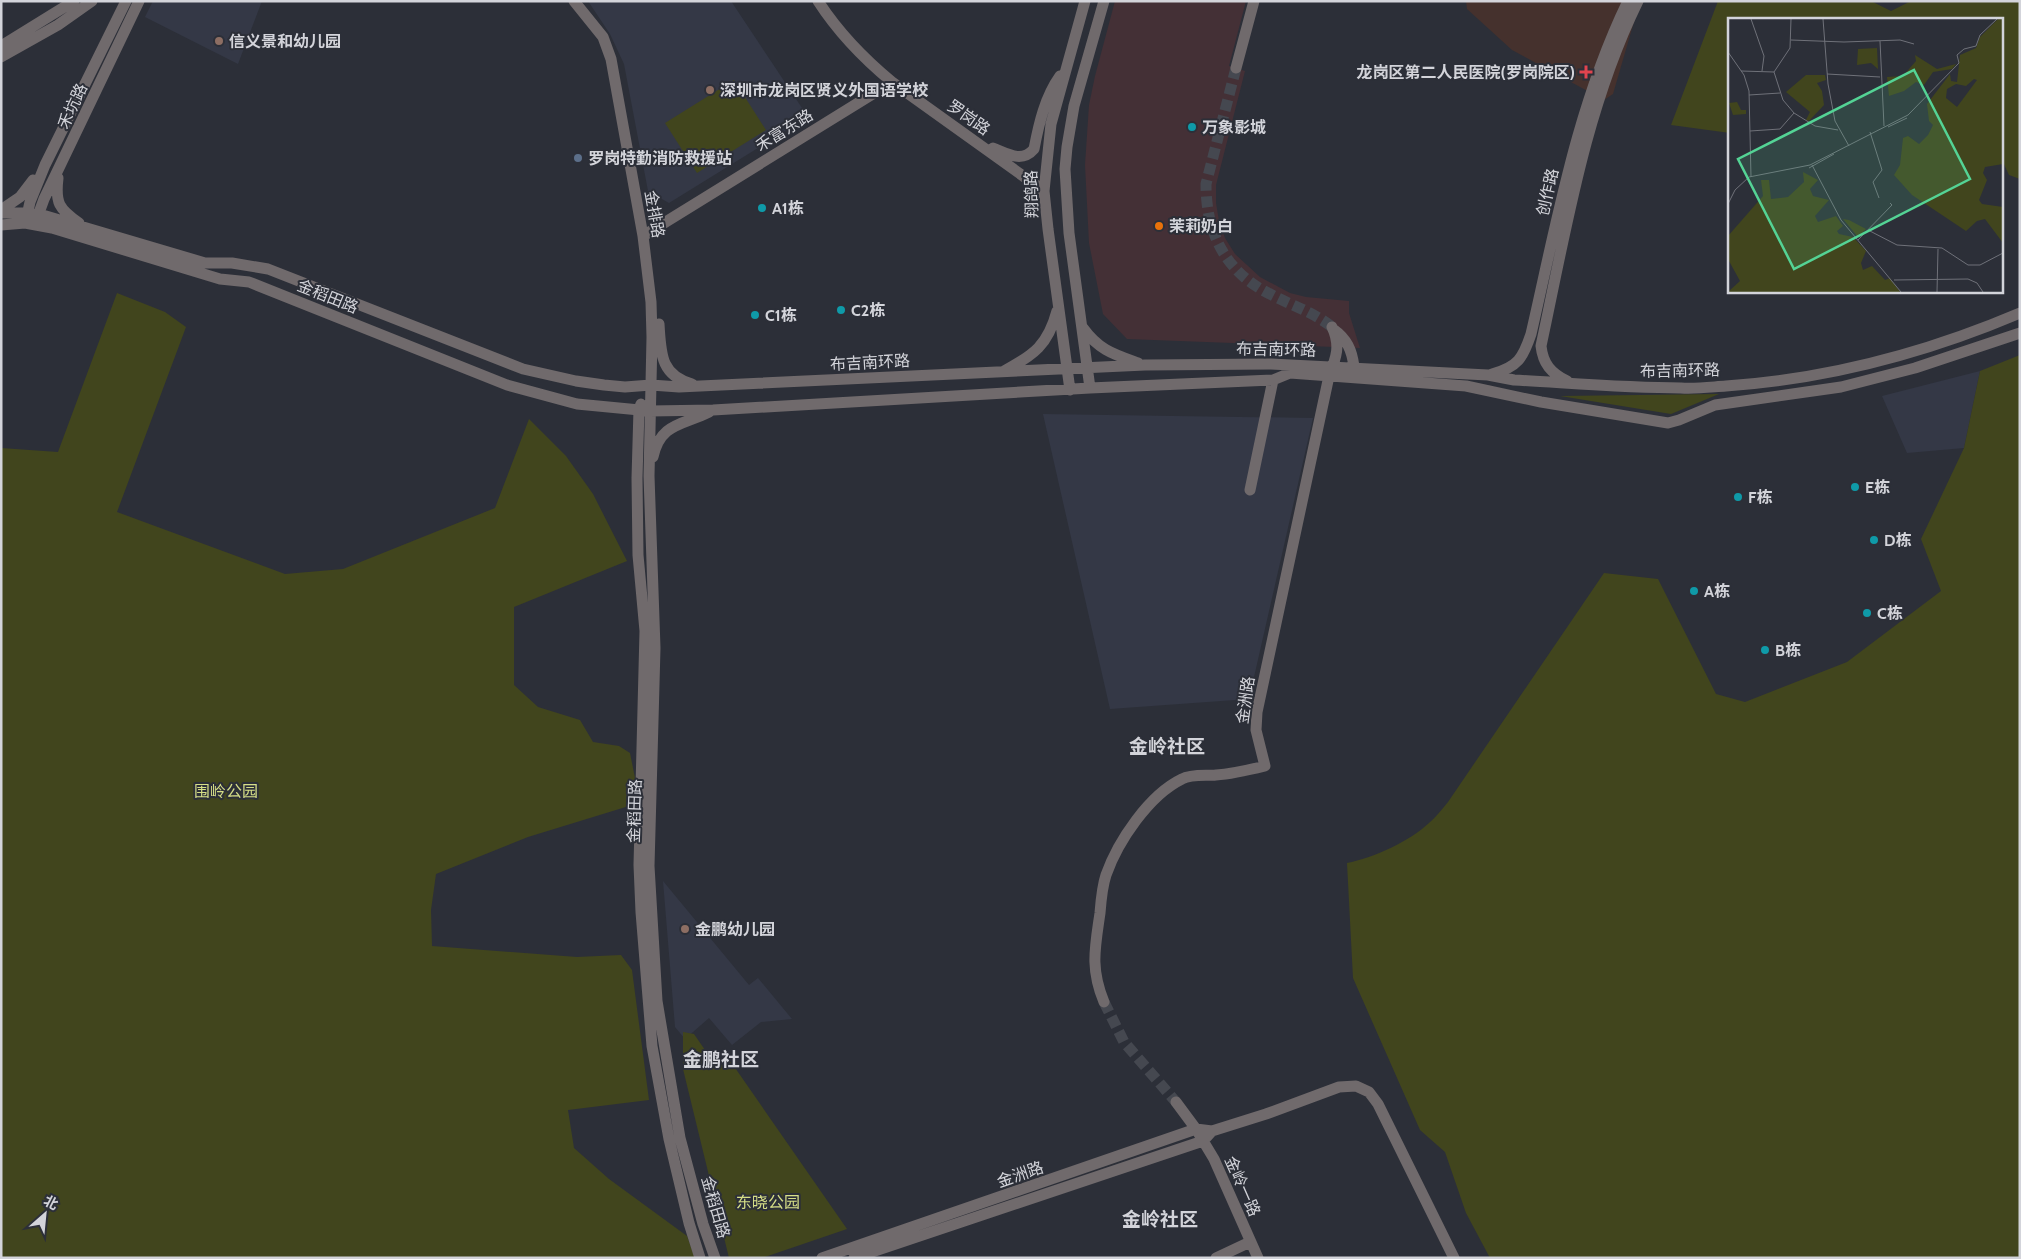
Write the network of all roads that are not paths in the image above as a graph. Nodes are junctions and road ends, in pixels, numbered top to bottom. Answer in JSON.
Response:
{"nodes":[{"id":1,"x":74,"y":1,"type":"edge"},
{"id":2,"x":92,"y":1,"type":"edge"},
{"id":3,"x":113,"y":1,"type":"edge"},
{"id":4,"x":126,"y":1,"type":"edge"},
{"id":5,"x":139,"y":1,"type":"edge"},
{"id":6,"x":574,"y":1,"type":"edge"},
{"id":7,"x":818,"y":1,"type":"edge"},
{"id":8,"x":1085,"y":1,"type":"edge"},
{"id":9,"x":1104,"y":1,"type":"edge"},
{"id":10,"x":1254,"y":1,"type":"edge"},
{"id":11,"x":1628,"y":1,"type":"edge"},
{"id":12,"x":1638,"y":1,"type":"edge"},
{"id":13,"x":118,"y":18,"type":"junction"},
{"id":14,"x":1,"y":46,"type":"edge"},
{"id":15,"x":1,"y":57,"type":"edge"},
{"id":16,"x":1066,"y":66,"type":"junction"},
{"id":17,"x":1236,"y":68,"type":"tunnel mouth"},
{"id":18,"x":892,"y":82,"type":"junction"},
{"id":19,"x":977,"y":143,"type":"junction"},
{"id":20,"x":1579,"y":151,"type":"junction"},
{"id":21,"x":45,"y":165,"type":"junction"},
{"id":22,"x":58,"y":172,"type":"junction"},
{"id":23,"x":1044,"y":191,"type":"junction"},
{"id":24,"x":1,"y":212,"type":"edge"},
{"id":25,"x":31,"y":219,"type":"junction"},
{"id":26,"x":1,"y":225,"type":"edge"},
{"id":27,"x":85,"y":227,"type":"junction"},
{"id":28,"x":643,"y":236,"type":"junction"},
{"id":29,"x":651,"y":302,"type":"junction"},
{"id":30,"x":1059,"y":307,"type":"junction"},
{"id":31,"x":2020,"y":313,"type":"edge"},
{"id":32,"x":1082,"y":327,"type":"junction"},
{"id":33,"x":2020,"y":333,"type":"edge"},
{"id":34,"x":1145,"y":365,"type":"junction"},
{"id":35,"x":1354,"y":367,"type":"junction"},
{"id":36,"x":1087,"y":368,"type":"junction"},
{"id":37,"x":523,"y":369,"type":"joint"},
{"id":38,"x":1067,"y":369,"type":"junction"},
{"id":39,"x":1331,"y":371,"type":"junction"},
{"id":40,"x":1002,"y":373,"type":"junction"},
{"id":41,"x":1488,"y":374,"type":"junction"},
{"id":42,"x":1273,"y":380,"type":"junction"},
{"id":43,"x":1570,"y":383,"type":"junction"},
{"id":44,"x":650,"y":385,"type":"junction"},
{"id":45,"x":701,"y":386,"type":"junction"},
{"id":46,"x":1090,"y":388,"type":"junction"},
{"id":47,"x":1070,"y":390,"type":"junction"},
{"id":48,"x":645,"y":410,"type":"junction"},
{"id":49,"x":713,"y":410,"type":"junction"},
{"id":50,"x":648,"y":476,"type":"junction"},
{"id":51,"x":1250,"y":490,"type":"dead end"},
{"id":52,"x":1104,"y":1002,"type":"tunnel mouth"},
{"id":53,"x":1176,"y":1102,"type":"tunnel mouth"},
{"id":54,"x":1196,"y":1128,"type":"junction"},
{"id":55,"x":1212,"y":1131,"type":"junction"},
{"id":56,"x":1203,"y":1141,"type":"junction"},
{"id":57,"x":1250,"y":1242,"type":"junction"},
{"id":58,"x":866,"y":1252,"type":"edge"},
{"id":59,"x":700,"y":1258,"type":"edge"},
{"id":60,"x":715,"y":1258,"type":"edge"},
{"id":61,"x":822,"y":1258,"type":"edge"},
{"id":62,"x":854,"y":1258,"type":"edge"},
{"id":63,"x":1216,"y":1258,"type":"edge"},
{"id":64,"x":1258,"y":1258,"type":"edge"},
{"id":65,"x":1454,"y":1258,"type":"edge"}],
"edges":[{"from":1,"to":14,"type":"street"},
{"from":2,"to":15,"type":"street"},
{"from":3,"to":13,"type":"street"},
{"from":4,"to":13,"type":"street","name":"禾坑路"},
{"from":5,"to":22,"type":"street","name":"禾坑路"},
{"from":6,"to":28,"type":"street","name":"金排路"},
{"from":7,"to":18,"type":"street","name":"罗岗路"},
{"from":8,"to":16,"type":"street","name":"翔鸽路"},
{"from":9,"to":32,"type":"street"},
{"from":10,"to":17,"type":"street"},
{"from":11,"to":20,"type":"street","name":"创作路"},
{"from":12,"to":20,"type":"street","name":"创作路"},
{"from":13,"to":21,"type":"street","name":"禾坑路"},
{"from":16,"to":19,"type":"street"},
{"from":16,"to":23,"type":"street","name":"翔鸽路"},
{"from":18,"to":19,"type":"street","name":"罗岗路"},
{"from":18,"to":28,"type":"street","name":"禾富东路"},
{"from":19,"to":23,"type":"street","name":"罗岗路"},
{"from":20,"to":41,"type":"street","name":"创作路"},
{"from":20,"to":43,"type":"street","name":"创作路"},
{"from":21,"to":24,"type":"street"},
{"from":21,"to":25,"type":"street","name":"禾坑路"},
{"from":22,"to":25,"type":"street","name":"禾坑路"},
{"from":22,"to":27,"type":"street"},
{"from":23,"to":30,"type":"street","name":"翔鸽路"},
{"from":24,"to":25,"type":"street","name":"金稻田路"},
{"from":25,"to":26,"type":"street","name":"金稻田路"},
{"from":25,"to":27,"type":"street","name":"金稻田路"},
{"from":25,"to":48,"type":"street","name":"金稻田路"},
{"from":27,"to":37,"type":"street","name":"金稻田路"},
{"from":28,"to":29,"type":"street","name":"金排路"},
{"from":29,"to":44,"type":"street","name":"金排路"},
{"from":29,"to":45,"type":"street"},
{"from":30,"to":38,"type":"street","name":"翔鸽路"},
{"from":30,"to":40,"type":"street"},
{"from":31,"to":43,"type":"street","name":"布吉南环路"},
{"from":32,"to":34,"type":"street"},
{"from":32,"to":36,"type":"street"},
{"from":33,"to":39,"type":"street","name":"布吉南环路"},
{"from":34,"to":36,"type":"street","name":"布吉南环路"},
{"from":34,"to":39,"type":"street","name":"布吉南环路"},
{"from":35,"to":39,"type":"street","name":"布吉南环路"},
{"from":35,"to":39,"type":"street"},
{"from":35,"to":41,"type":"street","name":"布吉南环路"},
{"from":36,"to":38,"type":"street","name":"布吉南环路"},
{"from":36,"to":46,"type":"street"},
{"from":37,"to":44,"type":"street","name":"布吉南环路"},
{"from":38,"to":40,"type":"street","name":"布吉南环路"},
{"from":38,"to":47,"type":"street","name":"翔鸽路"},
{"from":39,"to":42,"type":"street","name":"布吉南环路"},
{"from":39,"to":52,"type":"street","name":"金洲路"},
{"from":40,"to":45,"type":"street","name":"布吉南环路"},
{"from":41,"to":43,"type":"street","name":"布吉南环路"},
{"from":42,"to":46,"type":"street","name":"布吉南环路"},
{"from":42,"to":51,"type":"street"},
{"from":44,"to":45,"type":"street","name":"布吉南环路"},
{"from":44,"to":48,"type":"street","name":"金稻田路"},
{"from":46,"to":47,"type":"street","name":"布吉南环路"},
{"from":47,"to":49,"type":"street","name":"布吉南环路"},
{"from":48,"to":49,"type":"street","name":"布吉南环路"},
{"from":48,"to":50,"type":"street","name":"金稻田路"},
{"from":48,"to":59,"type":"street","name":"金稻田路"},
{"from":49,"to":50,"type":"street"},
{"from":50,"to":60,"type":"street","name":"金稻田路"},
{"from":53,"to":54,"type":"street"},
{"from":54,"to":55,"type":"street"},
{"from":54,"to":56,"type":"street","name":"金岭一路"},
{"from":54,"to":58,"type":"street","name":"金洲路"},
{"from":55,"to":56,"type":"street"},
{"from":55,"to":65,"type":"street"},
{"from":56,"to":57,"type":"street","name":"金岭一路"},
{"from":56,"to":58,"type":"street","name":"金洲路"},
{"from":57,"to":63,"type":"street"},
{"from":57,"to":64,"type":"street","name":"金岭一路"},
{"from":58,"to":61,"type":"street","name":"金洲路"},
{"from":58,"to":62,"type":"street","name":"金洲路"}]}
